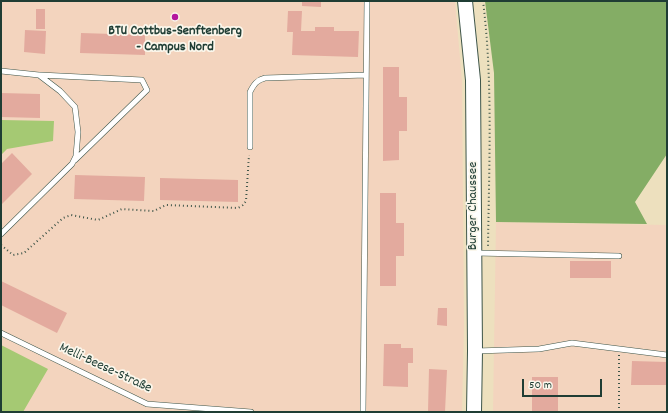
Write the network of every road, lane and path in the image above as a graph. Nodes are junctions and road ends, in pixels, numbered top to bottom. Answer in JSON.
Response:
{"nodes":[{"id":1,"x":367,"y":1,"type":"edge"},
{"id":2,"x":465,"y":1,"type":"edge"},
{"id":3,"x":483,"y":1,"type":"edge"},
{"id":4,"x":1,"y":71,"type":"edge"},
{"id":5,"x":39,"y":75,"type":"junction"},
{"id":6,"x":366,"y":75,"type":"junction"},
{"id":7,"x":250,"y":147,"type":"joint"},
{"id":8,"x":72,"y":164,"type":"junction"},
{"id":9,"x":1,"y":234,"type":"edge"},
{"id":10,"x":1,"y":245,"type":"edge"},
{"id":11,"x":481,"y":253,"type":"junction"},
{"id":12,"x":619,"y":256,"type":"dead end"},
{"id":13,"x":1,"y":333,"type":"edge"},
{"id":14,"x":618,"y":349,"type":"junction"},
{"id":15,"x":475,"y":351,"type":"junction"},
{"id":16,"x":667,"y":355,"type":"edge"},
{"id":17,"x":251,"y":412,"type":"edge"},
{"id":18,"x":363,"y":412,"type":"edge"},
{"id":19,"x":474,"y":412,"type":"edge"},
{"id":20,"x":619,"y":412,"type":"edge"}],
"edges":[{"from":1,"to":6,"type":"lane"},
{"from":2,"to":11,"type":"main road","name":"Burger Chaussee"},
{"from":3,"to":11,"type":"path"},
{"from":4,"to":5,"type":"lane"},
{"from":5,"to":8,"type":"lane"},
{"from":5,"to":8,"type":"lane"},
{"from":6,"to":7,"type":"lane"},
{"from":6,"to":18,"type":"lane"},
{"from":7,"to":10,"type":"path"},
{"from":8,"to":9,"type":"lane"},
{"from":11,"to":12,"type":"lane"},
{"from":11,"to":15,"type":"main road","name":"Burger Chaussee"},
{"from":13,"to":17,"type":"lane","name":"Melli-Beese-Straße"},
{"from":14,"to":15,"type":"lane"},
{"from":14,"to":16,"type":"lane"},
{"from":14,"to":20,"type":"path"},
{"from":15,"to":19,"type":"main road","name":"Burger Chaussee"}]}
